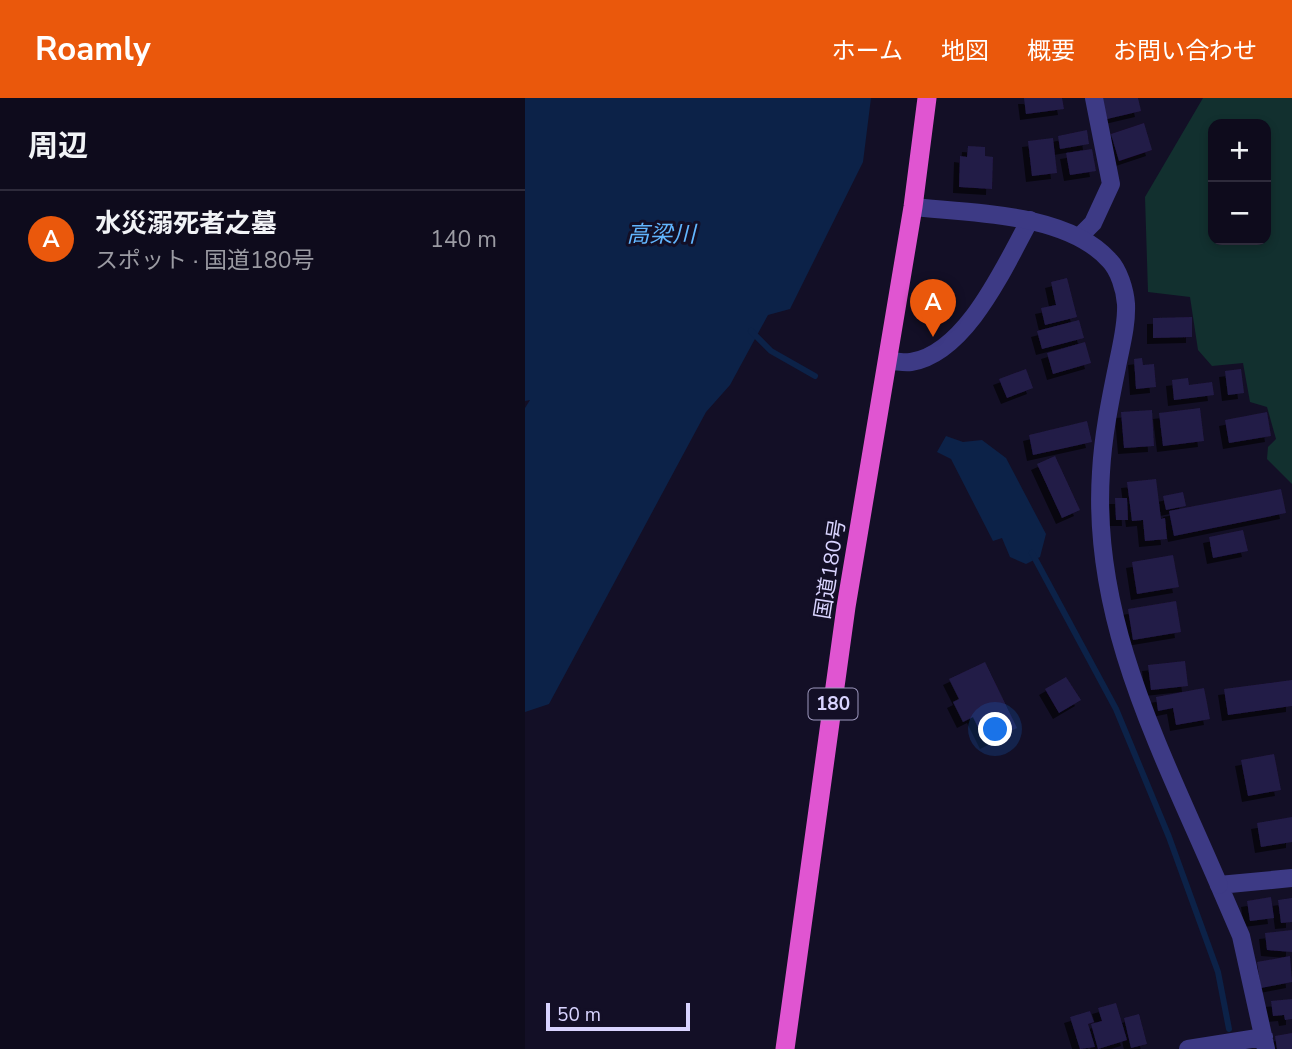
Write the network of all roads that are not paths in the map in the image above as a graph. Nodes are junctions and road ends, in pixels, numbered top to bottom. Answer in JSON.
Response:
{"nodes":[{"id":1,"x":927,"y":98,"type":"edge"},
{"id":2,"x":1094,"y":98,"type":"edge"},
{"id":3,"x":913,"y":207,"type":"junction"},
{"id":4,"x":1030,"y":220,"type":"junction"},
{"id":5,"x":1079,"y":237,"type":"junction"},
{"id":6,"x":889,"y":361,"type":"junction"},
{"id":7,"x":1292,"y":878,"type":"edge"},
{"id":8,"x":1219,"y":885,"type":"junction"},
{"id":9,"x":1265,"y":1043,"type":"edge"},
{"id":10,"x":1216,"y":1047,"type":"edge"},
{"id":11,"x":785,"y":1049,"type":"edge"},
{"id":12,"x":1188,"y":1049,"type":"edge"}],
"edges":[{"from":1,"to":3,"type":"highway","name":"国道180号","number":"180"},
{"from":2,"to":5,"type":"street"},
{"from":3,"to":4,"type":"street"},
{"from":3,"to":6,"type":"highway","name":"国道180号","number":"180"},
{"from":4,"to":5,"type":"street"},
{"from":4,"to":6,"type":"street"},
{"from":5,"to":8,"type":"street"},
{"from":6,"to":11,"type":"highway","name":"国道180号","number":"180"},
{"from":7,"to":8,"type":"street"},
{"from":8,"to":9,"type":"street"},
{"from":9,"to":10,"type":"street"},
{"from":10,"to":12,"type":"street"}]}
